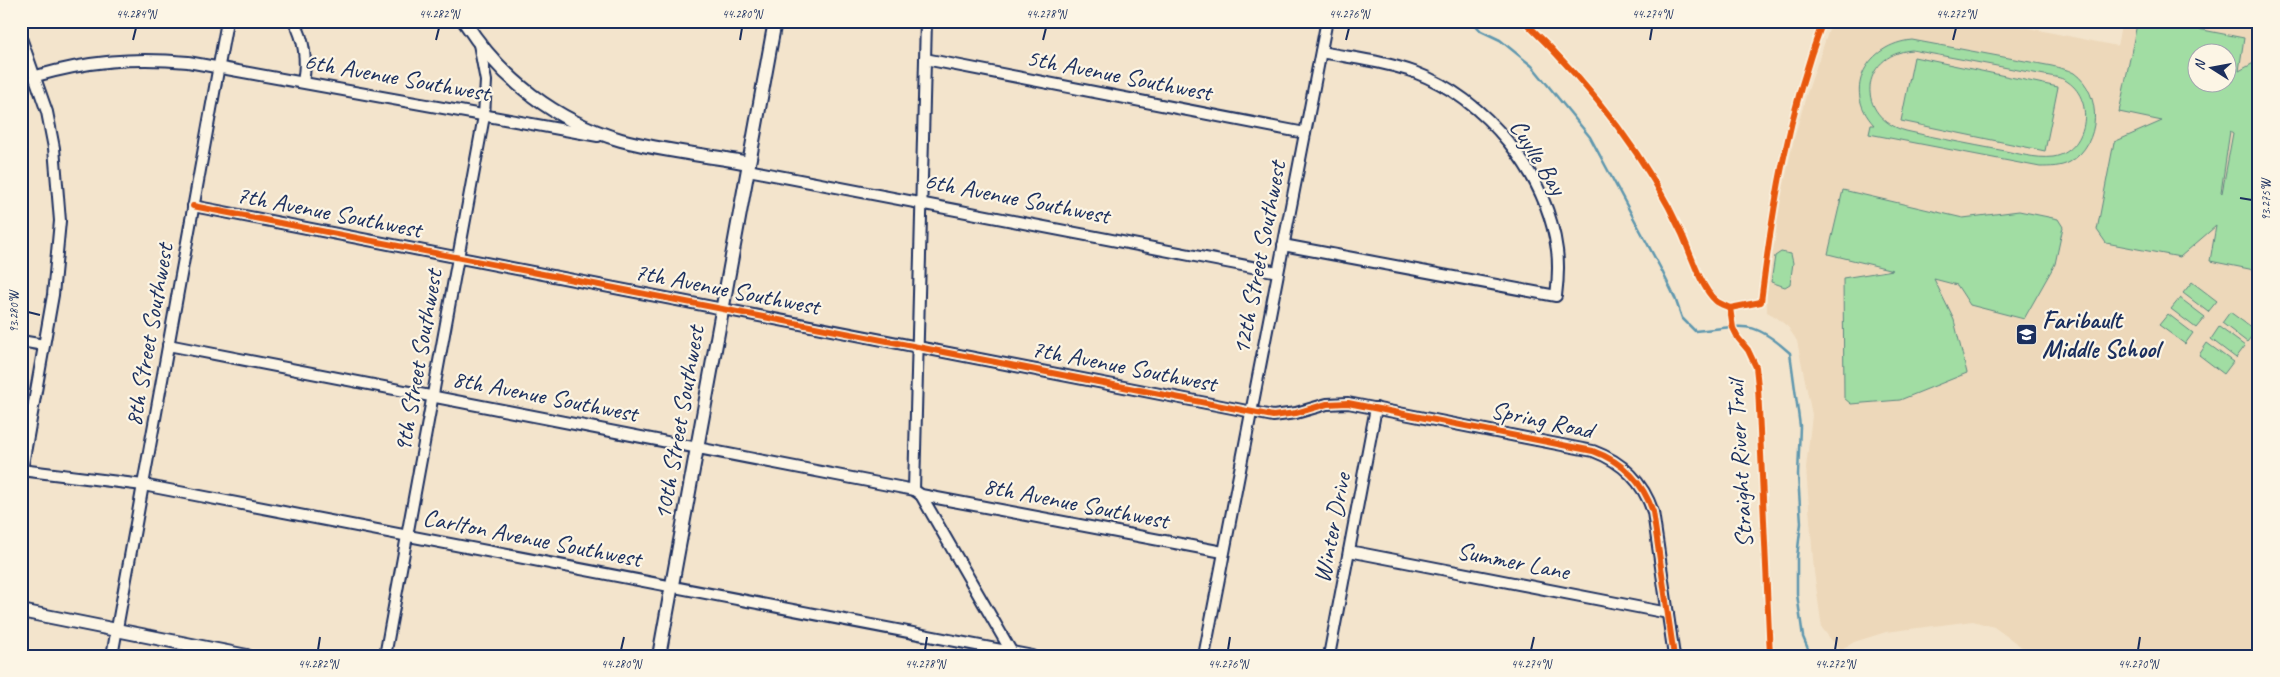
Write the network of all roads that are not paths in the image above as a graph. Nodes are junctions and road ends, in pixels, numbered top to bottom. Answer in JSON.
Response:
{"nodes":[{"id":1,"x":226,"y":21,"type":"edge"},
{"id":2,"x":294,"y":21,"type":"edge"},
{"id":3,"x":464,"y":21,"type":"edge"},
{"id":4,"x":775,"y":21,"type":"edge"},
{"id":5,"x":926,"y":21,"type":"edge"},
{"id":6,"x":1325,"y":21,"type":"edge"},
{"id":7,"x":21,"y":38,"type":"edge"},
{"id":8,"x":479,"y":43,"type":"junction"},
{"id":9,"x":1321,"y":52,"type":"junction"},
{"id":10,"x":925,"y":59,"type":"junction"},
{"id":11,"x":219,"y":68,"type":"junction"},
{"id":12,"x":36,"y":76,"type":"junction"},
{"id":13,"x":303,"y":82,"type":"junction"},
{"id":14,"x":484,"y":116,"type":"junction"},
{"id":15,"x":1305,"y":133,"type":"junction"},
{"id":16,"x":623,"y":140,"type":"junction"},
{"id":17,"x":748,"y":166,"type":"junction"},
{"id":18,"x":921,"y":202,"type":"junction"},
{"id":19,"x":193,"y":206,"type":"junction"},
{"id":20,"x":1283,"y":244,"type":"junction"},
{"id":21,"x":459,"y":257,"type":"junction"},
{"id":22,"x":1278,"y":272,"type":"junction"},
{"id":23,"x":723,"y":309,"type":"junction"},
{"id":24,"x":21,"y":341,"type":"edge"},
{"id":25,"x":44,"y":345,"type":"junction"},
{"id":26,"x":168,"y":346,"type":"junction"},
{"id":27,"x":918,"y":346,"type":"junction"},
{"id":28,"x":434,"y":396,"type":"junction"},
{"id":29,"x":1376,"y":408,"type":"junction"},
{"id":30,"x":1252,"y":412,"type":"junction"},
{"id":31,"x":697,"y":447,"type":"junction"},
{"id":32,"x":21,"y":470,"type":"edge"},
{"id":33,"x":143,"y":485,"type":"junction"},
{"id":34,"x":917,"y":492,"type":"junction"},
{"id":35,"x":407,"y":536,"type":"junction"},
{"id":36,"x":1349,"y":551,"type":"junction"},
{"id":37,"x":1223,"y":552,"type":"junction"},
{"id":38,"x":672,"y":586,"type":"junction"},
{"id":39,"x":21,"y":611,"type":"edge"},
{"id":40,"x":1668,"y":613,"type":"junction"},
{"id":41,"x":116,"y":630,"type":"junction"},
{"id":42,"x":1010,"y":654,"type":"edge"},
{"id":43,"x":112,"y":656,"type":"edge"},
{"id":44,"x":247,"y":656,"type":"edge"},
{"id":45,"x":385,"y":656,"type":"edge"},
{"id":46,"x":660,"y":656,"type":"edge"},
{"id":47,"x":1033,"y":656,"type":"edge"},
{"id":48,"x":1204,"y":656,"type":"edge"},
{"id":49,"x":1329,"y":656,"type":"edge"},
{"id":50,"x":1674,"y":656,"type":"edge"}],
"edges":[{"from":1,"to":11,"type":"street","name":"8th Street Southwest"},
{"from":2,"to":13,"type":"street"},
{"from":3,"to":8,"type":"street"},
{"from":4,"to":17,"type":"street","name":"10th Street Southwest"},
{"from":5,"to":10,"type":"street"},
{"from":6,"to":9,"type":"street"},
{"from":7,"to":12,"type":"street"},
{"from":8,"to":14,"type":"street","name":"9th Street Southwest"},
{"from":8,"to":16,"type":"street"},
{"from":9,"to":15,"type":"street"},
{"from":9,"to":20,"type":"street","name":"Cuylle Bay"},
{"from":10,"to":15,"type":"street","name":"5th Avenue Southwest"},
{"from":10,"to":18,"type":"street"},
{"from":11,"to":12,"type":"street","name":"6th Avenue Southwest"},
{"from":11,"to":13,"type":"street","name":"6th Avenue Southwest"},
{"from":11,"to":19,"type":"street","name":"8th Street Southwest"},
{"from":12,"to":25,"type":"street"},
{"from":13,"to":14,"type":"street","name":"6th Avenue Southwest"},
{"from":14,"to":16,"type":"street","name":"6th Avenue Southwest"},
{"from":14,"to":21,"type":"street","name":"9th Street Southwest"},
{"from":15,"to":20,"type":"street","name":"12th Street Southwest"},
{"from":16,"to":17,"type":"street","name":"6th Avenue Southwest"},
{"from":17,"to":18,"type":"street","name":"6th Avenue Southwest"},
{"from":17,"to":23,"type":"street","name":"10th Street Southwest"},
{"from":18,"to":22,"type":"street","name":"6th Avenue Southwest"},
{"from":18,"to":27,"type":"street"},
{"from":19,"to":21,"type":"street","name":"7th Avenue Southwest"},
{"from":19,"to":26,"type":"street","name":"8th Street Southwest"},
{"from":20,"to":22,"type":"street","name":"12th Street Southwest"},
{"from":21,"to":23,"type":"street","name":"7th Avenue Southwest"},
{"from":21,"to":28,"type":"street","name":"9th Street Southwest"},
{"from":22,"to":30,"type":"street","name":"12th Street Southwest"},
{"from":23,"to":27,"type":"street","name":"7th Avenue Southwest"},
{"from":23,"to":31,"type":"street","name":"10th Street Southwest"},
{"from":24,"to":25,"type":"street"},
{"from":25,"to":32,"type":"street"},
{"from":26,"to":28,"type":"street","name":"8th Avenue Southwest"},
{"from":26,"to":33,"type":"street","name":"8th Street Southwest"},
{"from":27,"to":30,"type":"street","name":"7th Avenue Southwest"},
{"from":27,"to":34,"type":"street"},
{"from":28,"to":31,"type":"street","name":"8th Avenue Southwest"},
{"from":28,"to":35,"type":"street","name":"9th Street Southwest"},
{"from":29,"to":30,"type":"street","name":"Spring Road"},
{"from":29,"to":36,"type":"street","name":"Winter Drive"},
{"from":29,"to":40,"type":"street","name":"Spring Road"},
{"from":30,"to":37,"type":"street","name":"12th Street Southwest"},
{"from":31,"to":34,"type":"street","name":"8th Avenue Southwest"},
{"from":31,"to":38,"type":"street","name":"10th Street Southwest"},
{"from":32,"to":33,"type":"street","name":"Carlton Avenue Southwest"},
{"from":33,"to":35,"type":"street","name":"Carlton Avenue Southwest"},
{"from":33,"to":41,"type":"street","name":"8th Street Southwest"},
{"from":34,"to":37,"type":"street","name":"8th Avenue Southwest"},
{"from":34,"to":42,"type":"street"},
{"from":35,"to":38,"type":"street","name":"Carlton Avenue Southwest"},
{"from":35,"to":45,"type":"street","name":"9th Street Southwest"},
{"from":36,"to":40,"type":"street","name":"Summer Lane"},
{"from":36,"to":49,"type":"street","name":"Winter Drive"},
{"from":37,"to":48,"type":"street","name":"12th Street Southwest"},
{"from":38,"to":42,"type":"street","name":"Carlton Avenue Southwest"},
{"from":38,"to":46,"type":"street","name":"10th Street Southwest"},
{"from":39,"to":41,"type":"street"},
{"from":40,"to":50,"type":"street","name":"Spring Road"},
{"from":41,"to":43,"type":"street","name":"8th Street Southwest"},
{"from":41,"to":44,"type":"street"},
{"from":42,"to":47,"type":"street","name":"Carlton Avenue Southwest"}]}
